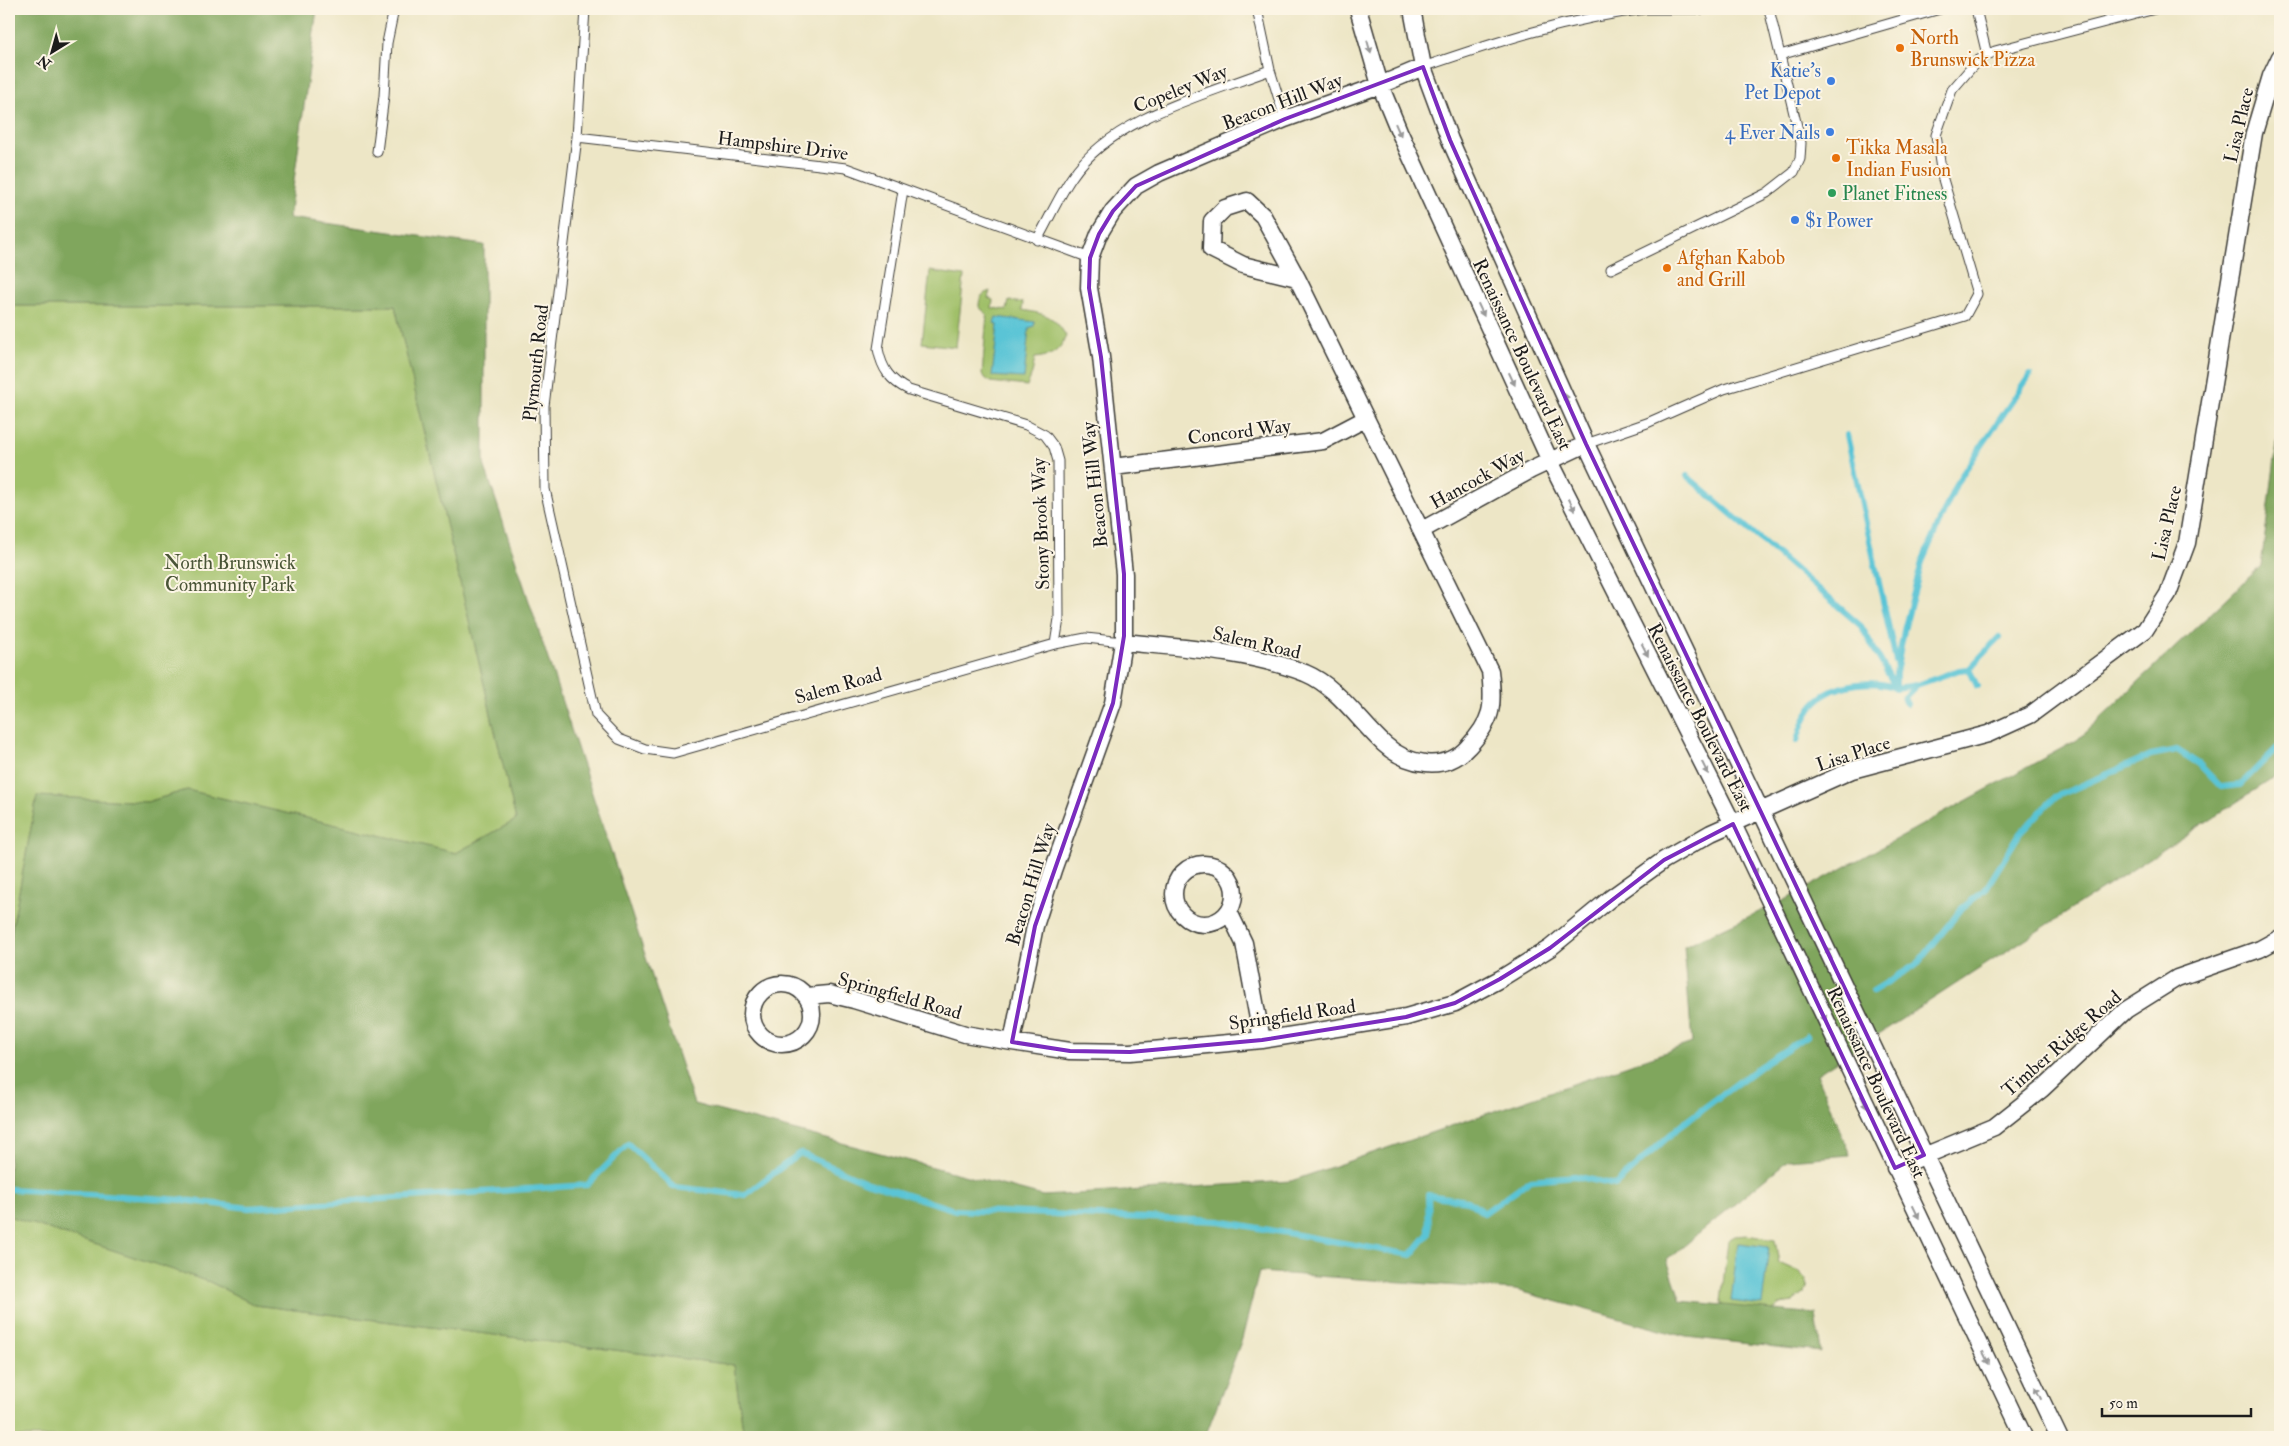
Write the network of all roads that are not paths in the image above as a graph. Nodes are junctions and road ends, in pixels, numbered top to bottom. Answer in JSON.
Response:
{"nodes":[{"id":1,"x":394,"y":9,"type":"edge"},
{"id":2,"x":585,"y":9,"type":"edge"},
{"id":3,"x":1258,"y":9,"type":"edge"},
{"id":4,"x":1358,"y":9,"type":"edge"},
{"id":5,"x":1412,"y":9,"type":"edge"},
{"id":6,"x":1647,"y":9,"type":"edge"},
{"id":7,"x":1738,"y":9,"type":"edge"},
{"id":8,"x":1769,"y":9,"type":"edge"},
{"id":9,"x":1940,"y":9,"type":"edge"},
{"id":10,"x":1976,"y":9,"type":"edge"},
{"id":11,"x":2155,"y":9,"type":"edge"},
{"id":12,"x":1620,"y":10,"type":"edge"},
{"id":13,"x":1780,"y":55,"type":"junction"},
{"id":14,"x":1987,"y":55,"type":"junction"},
{"id":15,"x":2280,"y":57,"type":"edge"},
{"id":16,"x":1423,"y":67,"type":"junction"},
{"id":17,"x":1270,"y":70,"type":"junction"},
{"id":18,"x":1380,"y":85,"type":"junction"},
{"id":19,"x":1285,"y":119,"type":"junction"},
{"id":20,"x":577,"y":137,"type":"junction"},
{"id":21,"x":377,"y":152,"type":"dead end"},
{"id":22,"x":903,"y":190,"type":"junction"},
{"id":23,"x":1037,"y":240,"type":"junction"},
{"id":24,"x":1090,"y":258,"type":"junction"},
{"id":25,"x":1611,"y":269,"type":"dead end"},
{"id":26,"x":1297,"y":278,"type":"junction"},
{"id":27,"x":1365,"y":418,"type":"junction"},
{"id":28,"x":1586,"y":444,"type":"junction"},
{"id":29,"x":1550,"y":461,"type":"junction"},
{"id":30,"x":1112,"y":467,"type":"junction"},
{"id":31,"x":1422,"y":530,"type":"junction"},
{"id":32,"x":1122,"y":642,"type":"junction"},
{"id":33,"x":1055,"y":644,"type":"junction"},
{"id":34,"x":596,"y":715,"type":"joint"},
{"id":35,"x":1762,"y":812,"type":"junction"},
{"id":36,"x":1733,"y":824,"type":"junction"},
{"id":37,"x":1229,"y":912,"type":"dead end"},
{"id":38,"x":2280,"y":938,"type":"edge"},
{"id":39,"x":807,"y":996,"type":"dead end"},
{"id":40,"x":1262,"y":1040,"type":"junction"},
{"id":41,"x":1012,"y":1042,"type":"junction"},
{"id":42,"x":1924,"y":1156,"type":"junction"},
{"id":43,"x":1895,"y":1168,"type":"junction"},
{"id":44,"x":2024,"y":1437,"type":"edge"},
{"id":45,"x":2059,"y":1437,"type":"edge"}],
"edges":[{"from":1,"to":21,"type":"lane"},
{"from":2,"to":20,"type":"lane","name":"Plymouth Road"},
{"from":3,"to":17,"type":"lane"},
{"from":4,"to":18,"type":"street","name":"Renaissance Boulevard East","one_way":true},
{"from":5,"to":16,"type":"street","name":"Renaissance Boulevard East"},
{"from":6,"to":7,"type":"lane"},
{"from":6,"to":12,"type":"lane"},
{"from":8,"to":13,"type":"lane"},
{"from":9,"to":13,"type":"lane"},
{"from":10,"to":14,"type":"lane"},
{"from":11,"to":14,"type":"lane"},
{"from":12,"to":16,"type":"lane"},
{"from":13,"to":25,"type":"lane"},
{"from":14,"to":28,"type":"lane"},
{"from":15,"to":35,"type":"street","name":"Lisa Place"},
{"from":16,"to":18,"type":"street","name":"Beacon Hill Way"},
{"from":28,"to":16,"type":"street","name":"Renaissance Boulevard East","one_way":true},
{"from":17,"to":19,"type":"lane"},
{"from":17,"to":23,"type":"lane","name":"Copeley Way"},
{"from":18,"to":19,"type":"street","name":"Beacon Hill Way"},
{"from":18,"to":29,"type":"street","name":"Renaissance Boulevard East","one_way":true},
{"from":19,"to":24,"type":"street","name":"Beacon Hill Way"},
{"from":20,"to":22,"type":"lane","name":"Hampshire Drive"},
{"from":20,"to":34,"type":"lane","name":"Plymouth Road"},
{"from":22,"to":23,"type":"lane","name":"Hampshire Drive"},
{"from":22,"to":33,"type":"lane","name":"Stony Brook Way"},
{"from":23,"to":24,"type":"lane","name":"Hampshire Drive"},
{"from":24,"to":30,"type":"street","name":"Beacon Hill Way"},
{"from":26,"to":26,"type":"street","name":"Salem Road"},
{"from":26,"to":27,"type":"street","name":"Salem Road"},
{"from":27,"to":30,"type":"street","name":"Concord Way"},
{"from":27,"to":31,"type":"street","name":"Salem Road"},
{"from":28,"to":29,"type":"street","name":"Hancock Way"},
{"from":35,"to":28,"type":"street","name":"Renaissance Boulevard East","one_way":true},
{"from":29,"to":31,"type":"street","name":"Hancock Way"},
{"from":29,"to":36,"type":"street","name":"Renaissance Boulevard East","one_way":true},
{"from":30,"to":32,"type":"street","name":"Beacon Hill Way"},
{"from":31,"to":32,"type":"street","name":"Salem Road"},
{"from":32,"to":33,"type":"lane","name":"Salem Road"},
{"from":32,"to":41,"type":"street","name":"Beacon Hill Way"},
{"from":33,"to":34,"type":"lane","name":"Salem Road"},
{"from":35,"to":36,"type":"street","name":"Lisa Place"},
{"from":42,"to":35,"type":"street","name":"Renaissance Boulevard East","one_way":true},
{"from":36,"to":40,"type":"street","name":"Springfield Road"},
{"from":36,"to":43,"type":"street","name":"Renaissance Boulevard East","one_way":true},
{"from":37,"to":40,"type":"street"},
{"from":38,"to":42,"type":"street","name":"Timber Ridge Road"},
{"from":39,"to":41,"type":"street","name":"Springfield Road"},
{"from":40,"to":41,"type":"street","name":"Springfield Road"},
{"from":42,"to":43,"type":"street","name":"Timber Ridge Road"},
{"from":45,"to":42,"type":"street","name":"Renaissance Boulevard East","one_way":true},
{"from":43,"to":44,"type":"street","name":"Renaissance Boulevard East","one_way":true}]}
